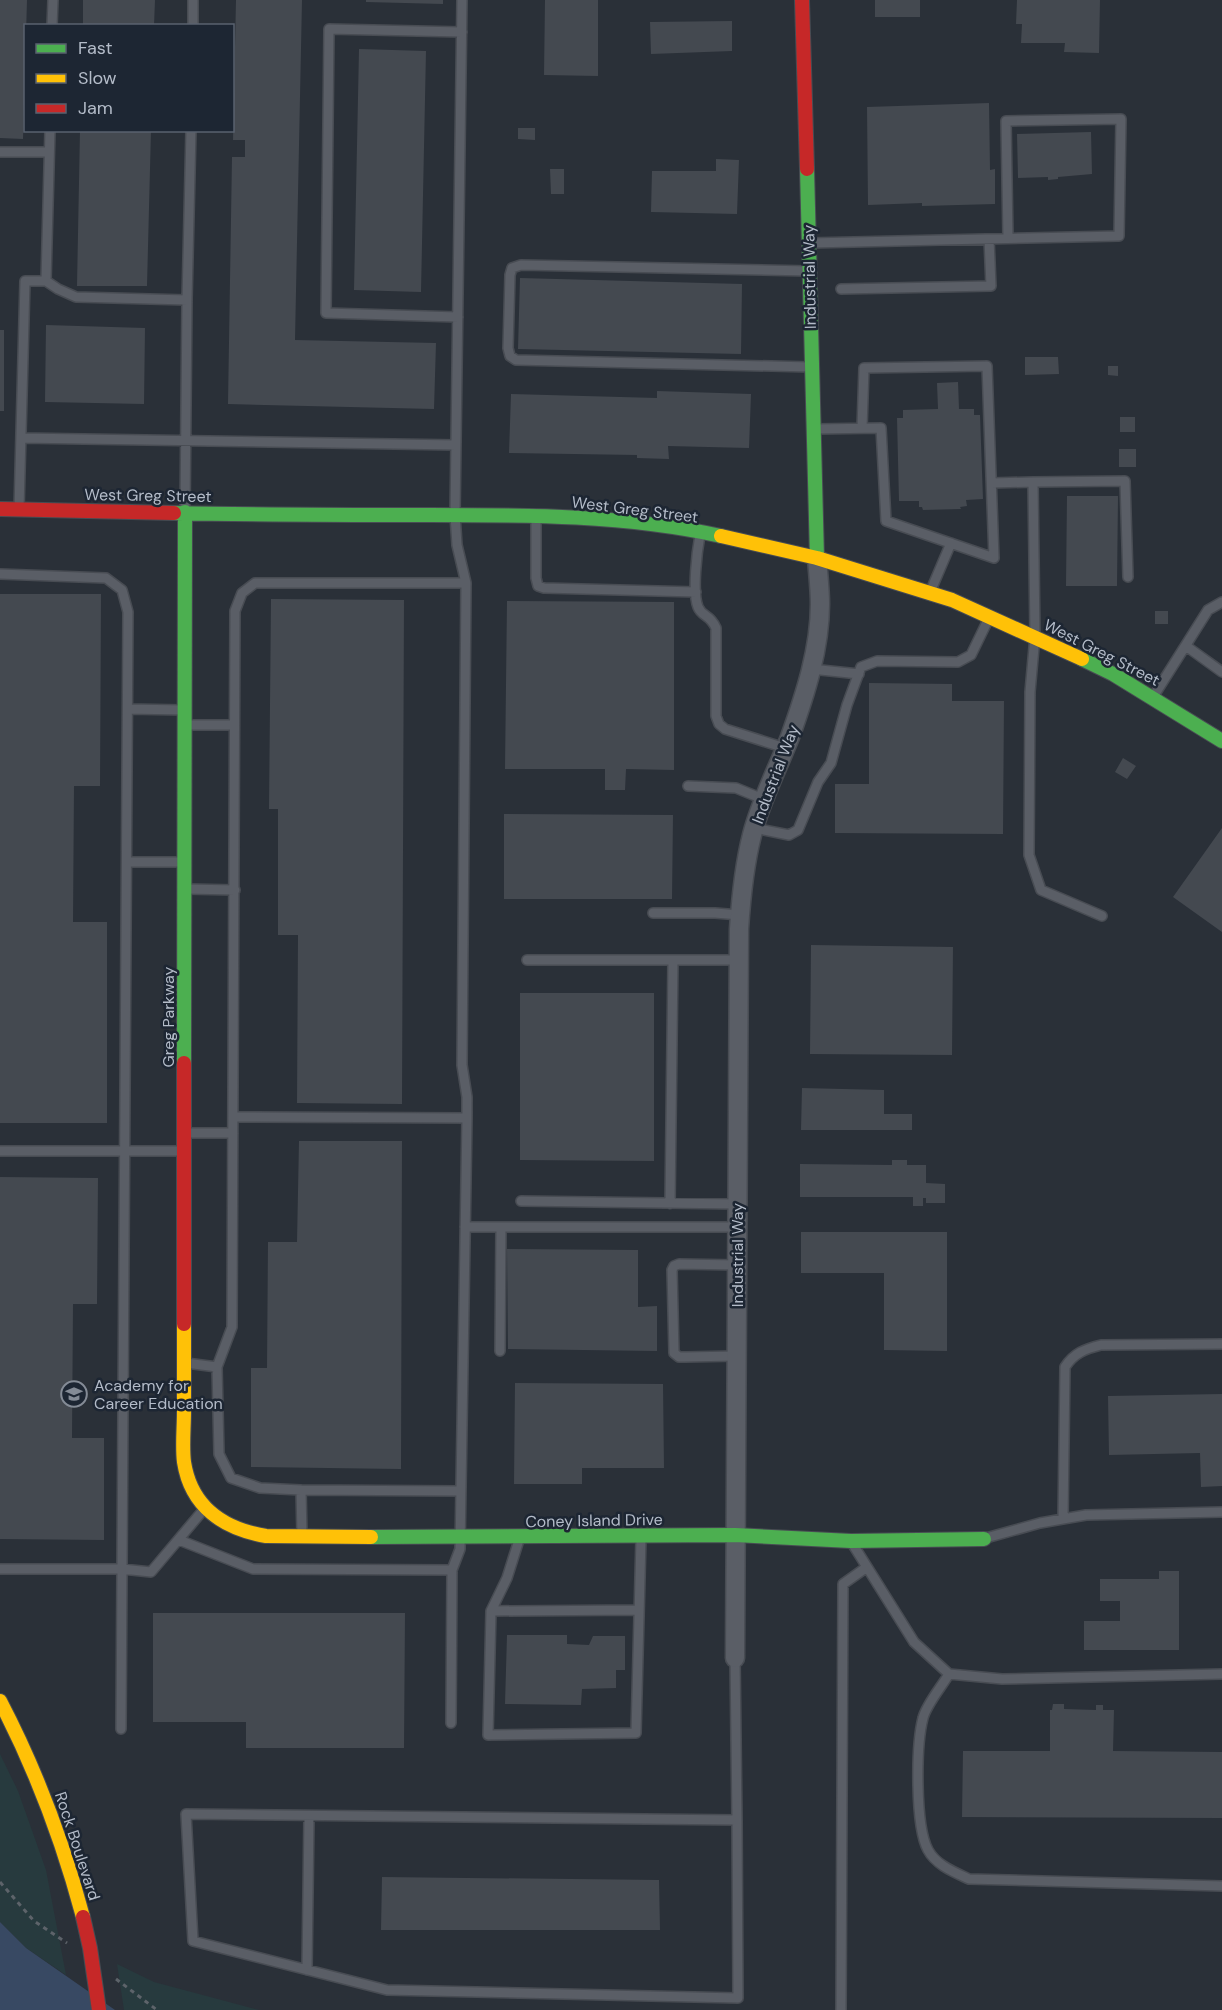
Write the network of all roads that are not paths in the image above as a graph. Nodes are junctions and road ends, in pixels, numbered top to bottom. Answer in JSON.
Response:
{"nodes":[{"id":1,"x":53,"y":0,"type":"edge"},
{"id":2,"x":193,"y":0,"type":"edge"},
{"id":3,"x":462,"y":0,"type":"edge"},
{"id":4,"x":802,"y":0,"type":"edge"},
{"id":5,"x":52,"y":24,"type":"edge"},
{"id":6,"x":193,"y":24,"type":"edge"},
{"id":7,"x":462,"y":32,"type":"junction"},
{"id":8,"x":50,"y":132,"type":"edge"},
{"id":9,"x":191,"y":132,"type":"edge"},
{"id":10,"x":0,"y":152,"type":"edge"},
{"id":11,"x":49,"y":152,"type":"junction"},
{"id":12,"x":1008,"y":238,"type":"junction"},
{"id":13,"x":989,"y":239,"type":"junction"},
{"id":14,"x":808,"y":243,"type":"junction"},
{"id":15,"x":808,"y":271,"type":"junction"},
{"id":16,"x":46,"y":281,"type":"junction"},
{"id":17,"x":841,"y":289,"type":"dead end"},
{"id":18,"x":187,"y":300,"type":"junction"},
{"id":19,"x":458,"y":317,"type":"junction"},
{"id":20,"x":811,"y":367,"type":"junction"},
{"id":21,"x":862,"y":428,"type":"junction"},
{"id":22,"x":813,"y":429,"type":"junction"},
{"id":23,"x":21,"y":438,"type":"junction"},
{"id":24,"x":185,"y":440,"type":"junction"},
{"id":25,"x":456,"y":445,"type":"junction"},
{"id":26,"x":1033,"y":482,"type":"junction"},
{"id":27,"x":992,"y":483,"type":"junction"},
{"id":28,"x":0,"y":509,"type":"edge"},
{"id":29,"x":19,"y":509,"type":"junction"},
{"id":30,"x":185,"y":512,"type":"junction"},
{"id":31,"x":455,"y":515,"type":"junction"},
{"id":32,"x":536,"y":515,"type":"junction"},
{"id":33,"x":700,"y":533,"type":"junction"},
{"id":34,"x":951,"y":543,"type":"junction"},
{"id":35,"x":817,"y":558,"type":"junction"},
{"id":36,"x":0,"y":574,"type":"edge"},
{"id":37,"x":1128,"y":577,"type":"dead end"},
{"id":38,"x":466,"y":583,"type":"junction"},
{"id":39,"x":696,"y":592,"type":"junction"},
{"id":40,"x":930,"y":593,"type":"junction"},
{"id":41,"x":1222,"y":602,"type":"edge"},
{"id":42,"x":990,"y":616,"type":"junction"},
{"id":43,"x":1035,"y":636,"type":"junction"},
{"id":44,"x":1186,"y":646,"type":"junction"},
{"id":45,"x":811,"y":669,"type":"junction"},
{"id":46,"x":1222,"y":672,"type":"edge"},
{"id":47,"x":859,"y":674,"type":"junction"},
{"id":48,"x":1153,"y":697,"type":"junction"},
{"id":49,"x":128,"y":709,"type":"junction"},
{"id":50,"x":185,"y":710,"type":"junction"},
{"id":51,"x":185,"y":725,"type":"junction"},
{"id":52,"x":234,"y":725,"type":"junction"},
{"id":53,"x":1222,"y":741,"type":"edge"},
{"id":54,"x":785,"y":748,"type":"junction"},
{"id":55,"x":688,"y":786,"type":"dead end"},
{"id":56,"x":764,"y":799,"type":"junction"},
{"id":57,"x":754,"y":828,"type":"junction"},
{"id":58,"x":127,"y":862,"type":"junction"},
{"id":59,"x":185,"y":862,"type":"junction"},
{"id":60,"x":185,"y":889,"type":"junction"},
{"id":61,"x":235,"y":890,"type":"junction"},
{"id":62,"x":653,"y":913,"type":"dead end"},
{"id":63,"x":740,"y":915,"type":"junction"},
{"id":64,"x":1102,"y":916,"type":"dead end"},
{"id":65,"x":527,"y":960,"type":"dead end"},
{"id":66,"x":673,"y":960,"type":"junction"},
{"id":67,"x":739,"y":960,"type":"junction"},
{"id":68,"x":233,"y":1117,"type":"junction"},
{"id":69,"x":467,"y":1118,"type":"junction"},
{"id":70,"x":184,"y":1132,"type":"junction"},
{"id":71,"x":233,"y":1132,"type":"junction"},
{"id":72,"x":0,"y":1151,"type":"edge"},
{"id":73,"x":125,"y":1151,"type":"junction"},
{"id":74,"x":184,"y":1151,"type":"junction"},
{"id":75,"x":521,"y":1201,"type":"dead end"},
{"id":76,"x":670,"y":1204,"type":"junction"},
{"id":77,"x":737,"y":1204,"type":"junction"},
{"id":78,"x":465,"y":1227,"type":"junction"},
{"id":79,"x":501,"y":1227,"type":"junction"},
{"id":80,"x":737,"y":1227,"type":"junction"},
{"id":81,"x":737,"y":1265,"type":"junction"},
{"id":82,"x":1222,"y":1344,"type":"edge"},
{"id":83,"x":500,"y":1351,"type":"dead end"},
{"id":84,"x":736,"y":1356,"type":"junction"},
{"id":85,"x":184,"y":1363,"type":"junction"},
{"id":86,"x":217,"y":1366,"type":"junction"},
{"id":87,"x":301,"y":1490,"type":"junction"},
{"id":88,"x":460,"y":1491,"type":"junction"},
{"id":89,"x":208,"y":1511,"type":"junction"},
{"id":90,"x":1222,"y":1512,"type":"edge"},
{"id":91,"x":1063,"y":1519,"type":"junction"},
{"id":92,"x":641,"y":1535,"type":"junction"},
{"id":93,"x":735,"y":1535,"type":"junction"},
{"id":94,"x":302,"y":1536,"type":"junction"},
{"id":95,"x":520,"y":1537,"type":"junction"},
{"id":96,"x":460,"y":1538,"type":"junction"},
{"id":97,"x":984,"y":1539,"type":"joint"},
{"id":98,"x":178,"y":1540,"type":"junction"},
{"id":99,"x":851,"y":1541,"type":"junction"},
{"id":100,"x":867,"y":1567,"type":"junction"},
{"id":101,"x":0,"y":1569,"type":"edge"},
{"id":102,"x":122,"y":1569,"type":"junction"},
{"id":103,"x":452,"y":1570,"type":"junction"},
{"id":104,"x":639,"y":1610,"type":"junction"},
{"id":105,"x":491,"y":1611,"type":"junction"},
{"id":106,"x":735,"y":1658,"type":"joint"},
{"id":107,"x":949,"y":1674,"type":"junction"},
{"id":108,"x":1222,"y":1674,"type":"edge"},
{"id":109,"x":0,"y":1701,"type":"edge"},
{"id":110,"x":451,"y":1723,"type":"dead end"},
{"id":111,"x":121,"y":1729,"type":"dead end"},
{"id":112,"x":309,"y":1815,"type":"junction"},
{"id":113,"x":737,"y":1820,"type":"junction"},
{"id":114,"x":1222,"y":1886,"type":"edge"},
{"id":115,"x":307,"y":1970,"type":"junction"},
{"id":116,"x":99,"y":2010,"type":"edge"},
{"id":117,"x":841,"y":2010,"type":"edge"}],
"edges":[{"from":1,"to":5,"type":"lane"},
{"from":2,"to":6,"type":"lane"},
{"from":3,"to":7,"type":"lane"},
{"from":4,"to":14,"type":"street","name":"Industrial Way"},
{"from":7,"to":19,"type":"lane"},
{"from":7,"to":19,"type":"lane"},
{"from":8,"to":11,"type":"lane"},
{"from":9,"to":18,"type":"lane"},
{"from":10,"to":11,"type":"lane"},
{"from":11,"to":16,"type":"lane"},
{"from":12,"to":12,"type":"lane"},
{"from":12,"to":13,"type":"lane"},
{"from":13,"to":14,"type":"lane"},
{"from":13,"to":17,"type":"lane"},
{"from":14,"to":15,"type":"street","name":"Industrial Way"},
{"from":15,"to":20,"type":"street","name":"Industrial Way"},
{"from":15,"to":20,"type":"lane"},
{"from":16,"to":18,"type":"lane"},
{"from":16,"to":23,"type":"lane"},
{"from":18,"to":24,"type":"lane"},
{"from":19,"to":25,"type":"lane"},
{"from":20,"to":22,"type":"street","name":"Industrial Way"},
{"from":21,"to":22,"type":"lane"},
{"from":21,"to":27,"type":"lane"},
{"from":21,"to":34,"type":"lane"},
{"from":22,"to":35,"type":"street","name":"Industrial Way"},
{"from":23,"to":24,"type":"lane"},
{"from":23,"to":29,"type":"lane"},
{"from":24,"to":25,"type":"lane"},
{"from":24,"to":30,"type":"lane"},
{"from":25,"to":31,"type":"lane"},
{"from":26,"to":27,"type":"lane"},
{"from":26,"to":37,"type":"lane"},
{"from":26,"to":43,"type":"lane"},
{"from":27,"to":34,"type":"lane"},
{"from":28,"to":29,"type":"street","name":"West Greg Street"},
{"from":29,"to":30,"type":"street","name":"West Greg Street"},
{"from":30,"to":31,"type":"street","name":"West Greg Street"},
{"from":30,"to":50,"type":"street","name":"Greg Parkway"},
{"from":31,"to":32,"type":"street","name":"West Greg Street"},
{"from":31,"to":38,"type":"lane"},
{"from":32,"to":33,"type":"street","name":"West Greg Street"},
{"from":32,"to":39,"type":"lane"},
{"from":33,"to":35,"type":"street","name":"West Greg Street"},
{"from":33,"to":39,"type":"lane"},
{"from":34,"to":40,"type":"lane"},
{"from":35,"to":40,"type":"street","name":"West Greg Street"},
{"from":35,"to":45,"type":"street","name":"Industrial Way"},
{"from":36,"to":49,"type":"lane"},
{"from":38,"to":52,"type":"lane"},
{"from":38,"to":69,"type":"lane"},
{"from":39,"to":54,"type":"lane"},
{"from":40,"to":42,"type":"street","name":"West Greg Street"},
{"from":41,"to":44,"type":"lane"},
{"from":42,"to":43,"type":"street","name":"West Greg Street"},
{"from":42,"to":47,"type":"lane"},
{"from":43,"to":48,"type":"street","name":"West Greg Street"},
{"from":43,"to":64,"type":"lane"},
{"from":44,"to":46,"type":"lane"},
{"from":44,"to":48,"type":"lane"},
{"from":45,"to":47,"type":"lane"},
{"from":45,"to":54,"type":"street","name":"Industrial Way"},
{"from":47,"to":57,"type":"lane"},
{"from":48,"to":53,"type":"street","name":"West Greg Street"},
{"from":49,"to":50,"type":"lane"},
{"from":49,"to":58,"type":"lane"},
{"from":50,"to":51,"type":"street","name":"Greg Parkway"},
{"from":51,"to":52,"type":"lane"},
{"from":51,"to":59,"type":"street","name":"Greg Parkway"},
{"from":52,"to":61,"type":"lane"},
{"from":54,"to":56,"type":"street","name":"Industrial Way"},
{"from":55,"to":56,"type":"lane"},
{"from":56,"to":57,"type":"street","name":"Industrial Way"},
{"from":57,"to":63,"type":"street","name":"Industrial Way"},
{"from":58,"to":59,"type":"lane"},
{"from":58,"to":73,"type":"lane"},
{"from":59,"to":60,"type":"street","name":"Greg Parkway"},
{"from":60,"to":61,"type":"lane"},
{"from":60,"to":70,"type":"street","name":"Greg Parkway"},
{"from":61,"to":68,"type":"lane"},
{"from":62,"to":63,"type":"lane"},
{"from":63,"to":67,"type":"street","name":"Industrial Way"},
{"from":65,"to":66,"type":"lane"},
{"from":66,"to":67,"type":"lane"},
{"from":66,"to":76,"type":"lane"},
{"from":67,"to":77,"type":"street","name":"Industrial Way"},
{"from":68,"to":69,"type":"lane"},
{"from":68,"to":71,"type":"lane"},
{"from":69,"to":78,"type":"lane"},
{"from":70,"to":71,"type":"lane"},
{"from":70,"to":74,"type":"street","name":"Greg Parkway"},
{"from":71,"to":86,"type":"lane"},
{"from":72,"to":73,"type":"lane"},
{"from":73,"to":74,"type":"lane"},
{"from":73,"to":102,"type":"lane"},
{"from":74,"to":85,"type":"street","name":"Greg Parkway"},
{"from":75,"to":76,"type":"lane"},
{"from":76,"to":77,"type":"lane"},
{"from":77,"to":80,"type":"street","name":"Industrial Way"},
{"from":78,"to":79,"type":"lane"},
{"from":78,"to":88,"type":"lane"},
{"from":79,"to":80,"type":"lane"},
{"from":79,"to":83,"type":"lane"},
{"from":80,"to":81,"type":"street","name":"Industrial Way"},
{"from":81,"to":84,"type":"street","name":"Industrial Way"},
{"from":81,"to":84,"type":"lane"},
{"from":82,"to":91,"type":"lane"},
{"from":84,"to":93,"type":"street","name":"Industrial Way"},
{"from":85,"to":86,"type":"lane"},
{"from":85,"to":89,"type":"street","name":"Greg Parkway"},
{"from":86,"to":87,"type":"lane"},
{"from":87,"to":88,"type":"lane"},
{"from":87,"to":94,"type":"lane"},
{"from":88,"to":96,"type":"lane"},
{"from":89,"to":94,"type":"street","name":"Coney Island Drive"},
{"from":89,"to":98,"type":"lane"},
{"from":90,"to":91,"type":"lane"},
{"from":91,"to":97,"type":"lane"},
{"from":92,"to":93,"type":"street","name":"Coney Island Drive"},
{"from":92,"to":95,"type":"street","name":"Coney Island Drive"},
{"from":92,"to":104,"type":"lane"},
{"from":93,"to":99,"type":"street","name":"Coney Island Drive"},
{"from":93,"to":106,"type":"street","name":"Industrial Way"},
{"from":94,"to":96,"type":"street","name":"Coney Island Drive"},
{"from":95,"to":96,"type":"street","name":"Coney Island Drive"},
{"from":95,"to":105,"type":"lane"},
{"from":96,"to":103,"type":"lane"},
{"from":97,"to":99,"type":"street","name":"Coney Island Drive"},
{"from":98,"to":102,"type":"lane"},
{"from":98,"to":103,"type":"lane"},
{"from":99,"to":100,"type":"lane"},
{"from":100,"to":107,"type":"lane"},
{"from":100,"to":117,"type":"lane"},
{"from":101,"to":102,"type":"lane"},
{"from":102,"to":111,"type":"lane"},
{"from":103,"to":110,"type":"lane"},
{"from":104,"to":105,"type":"lane"},
{"from":104,"to":105,"type":"lane"},
{"from":106,"to":113,"type":"lane"},
{"from":107,"to":108,"type":"lane"},
{"from":107,"to":114,"type":"lane"},
{"from":109,"to":116,"type":"street","name":"Rock Boulevard","bridge":true},
{"from":112,"to":113,"type":"lane"},
{"from":112,"to":115,"type":"lane"},
{"from":112,"to":115,"type":"lane"},
{"from":113,"to":115,"type":"lane"}]}
